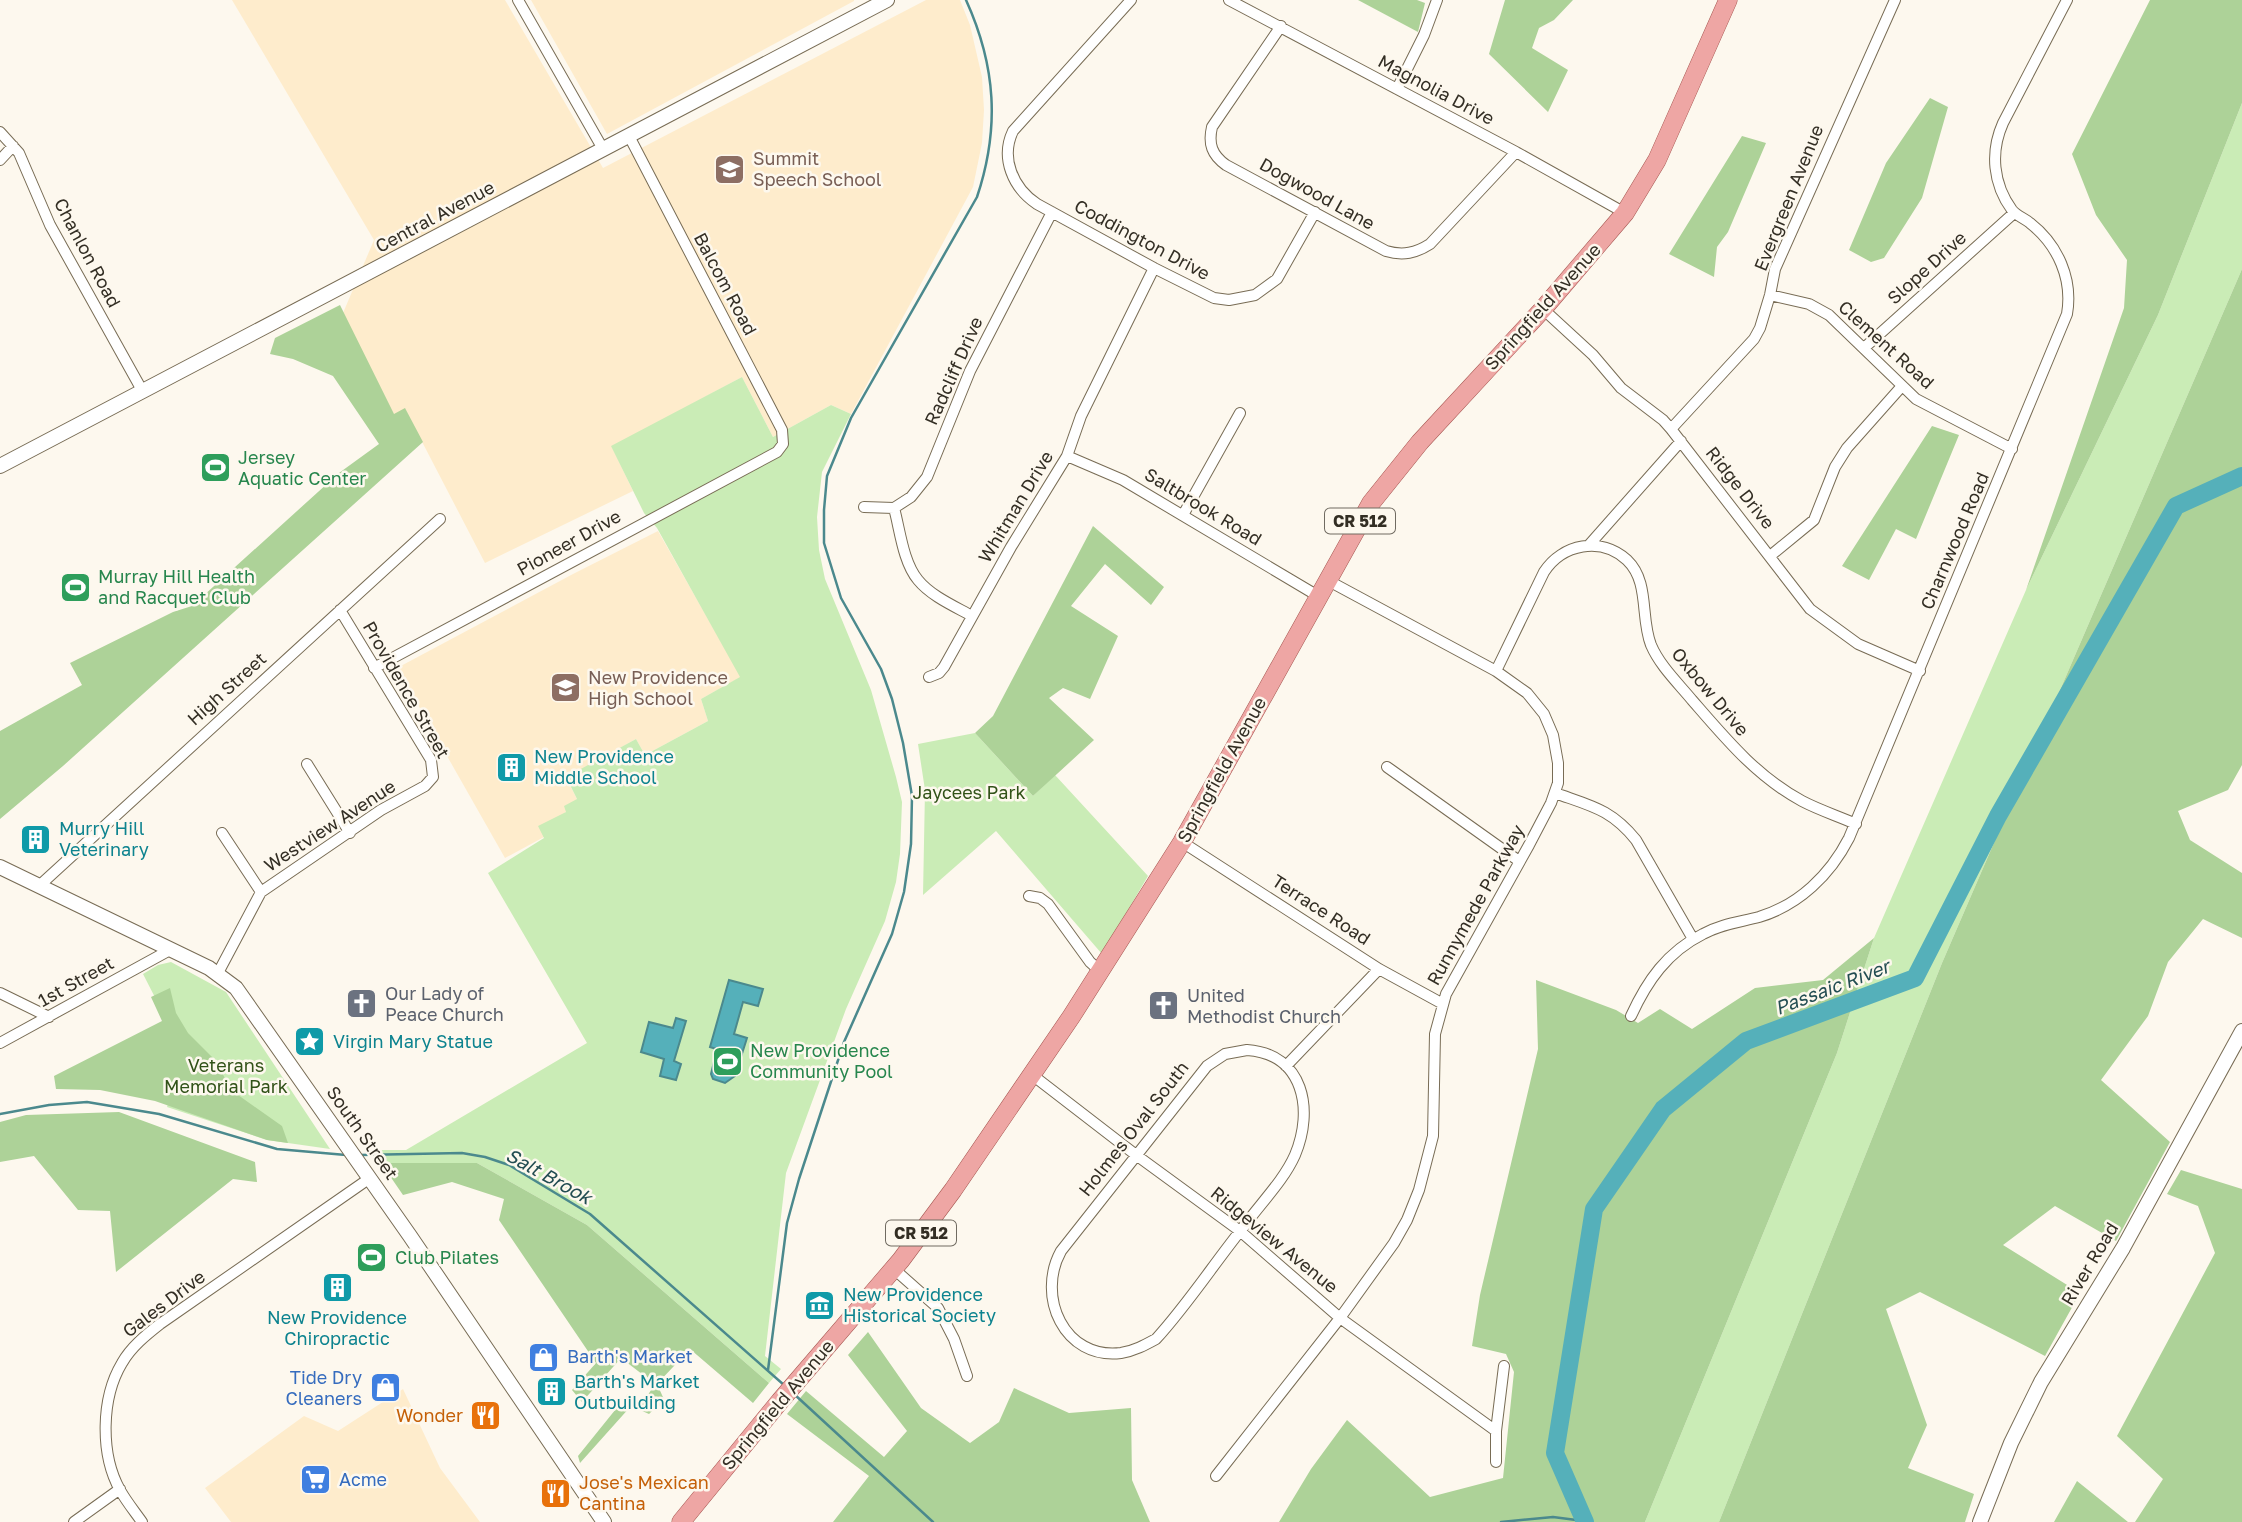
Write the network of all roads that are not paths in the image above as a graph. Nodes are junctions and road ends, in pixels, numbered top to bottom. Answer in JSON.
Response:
{"nodes":[{"id":1,"x":518,"y":0,"type":"edge"},
{"id":2,"x":887,"y":0,"type":"edge"},
{"id":3,"x":1131,"y":0,"type":"edge"},
{"id":4,"x":1229,"y":0,"type":"edge"},
{"id":5,"x":1437,"y":0,"type":"edge"},
{"id":6,"x":1728,"y":0,"type":"edge"},
{"id":7,"x":1895,"y":0,"type":"edge"},
{"id":8,"x":2067,"y":0,"type":"edge"},
{"id":9,"x":1282,"y":26,"type":"junction"},
{"id":10,"x":1397,"y":89,"type":"junction"},
{"id":11,"x":0,"y":132,"type":"edge"},
{"id":12,"x":628,"y":136,"type":"junction"},
{"id":13,"x":13,"y":146,"type":"junction"},
{"id":14,"x":603,"y":149,"type":"junction"},
{"id":15,"x":1516,"y":152,"type":"junction"},
{"id":16,"x":0,"y":160,"type":"edge"},
{"id":17,"x":1052,"y":212,"type":"junction"},
{"id":18,"x":1315,"y":212,"type":"junction"},
{"id":19,"x":2014,"y":213,"type":"junction"},
{"id":20,"x":1625,"y":214,"type":"junction"},
{"id":21,"x":1154,"y":268,"type":"junction"},
{"id":22,"x":1770,"y":295,"type":"junction"},
{"id":23,"x":1542,"y":309,"type":"junction"},
{"id":24,"x":1864,"y":348,"type":"junction"},
{"id":25,"x":1902,"y":386,"type":"junction"},
{"id":26,"x":143,"y":392,"type":"junction"},
{"id":27,"x":1240,"y":413,"type":"dead end"},
{"id":28,"x":1671,"y":429,"type":"junction"},
{"id":29,"x":1681,"y":442,"type":"junction"},
{"id":30,"x":781,"y":449,"type":"joint"},
{"id":31,"x":2012,"y":449,"type":"junction"},
{"id":32,"x":1067,"y":456,"type":"junction"},
{"id":33,"x":0,"y":466,"type":"edge"},
{"id":34,"x":864,"y":508,"type":"dead end"},
{"id":35,"x":894,"y":508,"type":"junction"},
{"id":36,"x":1183,"y":515,"type":"junction"},
{"id":37,"x":440,"y":519,"type":"dead end"},
{"id":38,"x":1589,"y":545,"type":"junction"},
{"id":39,"x":1770,"y":556,"type":"junction"},
{"id":40,"x":1327,"y":580,"type":"junction"},
{"id":41,"x":1318,"y":596,"type":"junction"},
{"id":42,"x":340,"y":610,"type":"junction"},
{"id":43,"x":972,"y":616,"type":"junction"},
{"id":44,"x":374,"y":668,"type":"junction"},
{"id":45,"x":1496,"y":671,"type":"junction"},
{"id":46,"x":1920,"y":671,"type":"junction"},
{"id":47,"x":929,"y":677,"type":"dead end"},
{"id":48,"x":307,"y":764,"type":"dead end"},
{"id":49,"x":1387,"y":767,"type":"dead end"},
{"id":50,"x":425,"y":786,"type":"joint"},
{"id":51,"x":1555,"y":793,"type":"junction"},
{"id":52,"x":1856,"y":824,"type":"junction"},
{"id":53,"x":222,"y":833,"type":"dead end"},
{"id":54,"x":350,"y":833,"type":"junction"},
{"id":55,"x":1182,"y":842,"type":"junction"},
{"id":56,"x":1519,"y":860,"type":"junction"},
{"id":57,"x":0,"y":867,"type":"edge"},
{"id":58,"x":39,"y":886,"type":"junction"},
{"id":59,"x":261,"y":892,"type":"junction"},
{"id":60,"x":1029,"y":896,"type":"dead end"},
{"id":61,"x":1693,"y":939,"type":"junction"},
{"id":62,"x":168,"y":951,"type":"junction"},
{"id":63,"x":1379,"y":969,"type":"junction"},
{"id":64,"x":1100,"y":971,"type":"junction"},
{"id":65,"x":218,"y":973,"type":"junction"},
{"id":66,"x":0,"y":993,"type":"edge"},
{"id":67,"x":1443,"y":1004,"type":"junction"},
{"id":68,"x":1631,"y":1016,"type":"dead end"},
{"id":69,"x":48,"y":1017,"type":"junction"},
{"id":70,"x":2242,"y":1031,"type":"edge"},
{"id":71,"x":0,"y":1043,"type":"edge"},
{"id":72,"x":1286,"y":1066,"type":"junction"},
{"id":73,"x":1031,"y":1074,"type":"junction"},
{"id":74,"x":1136,"y":1155,"type":"junction"},
{"id":75,"x":368,"y":1175,"type":"junction"},
{"id":76,"x":1240,"y":1231,"type":"junction"},
{"id":77,"x":894,"y":1269,"type":"junction"},
{"id":78,"x":1340,"y":1318,"type":"junction"},
{"id":79,"x":1504,"y":1366,"type":"dead end"},
{"id":80,"x":967,"y":1376,"type":"dead end"},
{"id":81,"x":1496,"y":1431,"type":"junction"},
{"id":82,"x":1496,"y":1462,"type":"dead end"},
{"id":83,"x":1216,"y":1476,"type":"dead end"},
{"id":84,"x":120,"y":1489,"type":"junction"},
{"id":85,"x":74,"y":1522,"type":"edge"},
{"id":86,"x":142,"y":1522,"type":"edge"},
{"id":87,"x":604,"y":1522,"type":"edge"},
{"id":88,"x":681,"y":1522,"type":"edge"},
{"id":89,"x":1980,"y":1522,"type":"edge"}],
"edges":[{"from":1,"to":14,"type":"street"},
{"from":2,"to":12,"type":"street","name":"Central Avenue"},
{"from":3,"to":17,"type":"street","name":"Coddington Drive"},
{"from":4,"to":9,"type":"street","name":"Magnolia Drive"},
{"from":5,"to":10,"type":"street"},
{"from":6,"to":20,"type":"main road","name":"Springfield Avenue","number":"CR 512"},
{"from":7,"to":22,"type":"street","name":"Evergreen Avenue"},
{"from":8,"to":19,"type":"street","name":"Charnwood Road"},
{"from":9,"to":10,"type":"street","name":"Magnolia Drive"},
{"from":9,"to":18,"type":"street","name":"Dogwood Lane"},
{"from":10,"to":15,"type":"street","name":"Magnolia Drive"},
{"from":11,"to":13,"type":"street","name":"Chanlon Road"},
{"from":12,"to":14,"type":"street","name":"Central Avenue"},
{"from":12,"to":30,"type":"street","name":"Balcom Road"},
{"from":13,"to":16,"type":"street"},
{"from":13,"to":26,"type":"street","name":"Chanlon Road"},
{"from":14,"to":26,"type":"street","name":"Central Avenue"},
{"from":15,"to":18,"type":"street","name":"Dogwood Lane"},
{"from":15,"to":20,"type":"street","name":"Magnolia Drive"},
{"from":17,"to":21,"type":"street","name":"Coddington Drive"},
{"from":17,"to":35,"type":"street","name":"Radcliff Drive"},
{"from":18,"to":21,"type":"street","name":"Coddington Drive"},
{"from":19,"to":24,"type":"street","name":"Slope Drive"},
{"from":19,"to":31,"type":"street","name":"Charnwood Road"},
{"from":20,"to":23,"type":"main road","name":"Springfield Avenue","number":"CR 512"},
{"from":21,"to":32,"type":"street","name":"Whitman Drive"},
{"from":22,"to":24,"type":"street","name":"Clement Road"},
{"from":22,"to":28,"type":"street","name":"Evergreen Avenue"},
{"from":23,"to":28,"type":"street","name":"Ridge Drive"},
{"from":23,"to":40,"type":"main road","name":"Springfield Avenue","number":"CR 512"},
{"from":24,"to":25,"type":"street","name":"Clement Road"},
{"from":25,"to":31,"type":"street","name":"Clement Road"},
{"from":25,"to":39,"type":"street"},
{"from":26,"to":33,"type":"street","name":"Central Avenue"},
{"from":27,"to":36,"type":"street"},
{"from":28,"to":29,"type":"street","name":"Ridge Drive"},
{"from":29,"to":38,"type":"street"},
{"from":29,"to":39,"type":"street","name":"Ridge Drive"},
{"from":30,"to":44,"type":"street","name":"Pioneer Drive"},
{"from":31,"to":46,"type":"street","name":"Charnwood Road"},
{"from":32,"to":36,"type":"street","name":"Saltbrook Road"},
{"from":32,"to":43,"type":"street","name":"Whitman Drive"},
{"from":34,"to":35,"type":"street"},
{"from":35,"to":43,"type":"street"},
{"from":36,"to":41,"type":"street","name":"Saltbrook Road"},
{"from":37,"to":42,"type":"street","name":"High Street"},
{"from":38,"to":45,"type":"street"},
{"from":38,"to":52,"type":"street","name":"Oxbow Drive"},
{"from":39,"to":46,"type":"street","name":"Ridge Drive"},
{"from":40,"to":41,"type":"main road","name":"Springfield Avenue","number":"CR 512"},
{"from":40,"to":45,"type":"street","name":"Runnymede Parkway"},
{"from":41,"to":55,"type":"main road","name":"Springfield Avenue","number":"CR 512"},
{"from":42,"to":44,"type":"street","name":"Providence Street"},
{"from":42,"to":58,"type":"street","name":"High Street"},
{"from":43,"to":47,"type":"street","name":"Whitman Drive"},
{"from":44,"to":50,"type":"street","name":"Providence Street"},
{"from":45,"to":51,"type":"street","name":"Runnymede Parkway"},
{"from":46,"to":52,"type":"street","name":"Charnwood Road"},
{"from":48,"to":54,"type":"street"},
{"from":49,"to":56,"type":"street"},
{"from":50,"to":54,"type":"street","name":"Westview Avenue"},
{"from":51,"to":56,"type":"street","name":"Runnymede Parkway"},
{"from":51,"to":61,"type":"street"},
{"from":52,"to":61,"type":"street","name":"Charnwood Road"},
{"from":53,"to":59,"type":"street"},
{"from":54,"to":59,"type":"street","name":"Westview Avenue"},
{"from":55,"to":63,"type":"street","name":"Terrace Road"},
{"from":55,"to":64,"type":"main road","name":"Springfield Avenue","number":"CR 512"},
{"from":56,"to":67,"type":"street","name":"Runnymede Parkway"},
{"from":57,"to":58,"type":"street","name":"South Street"},
{"from":58,"to":62,"type":"street","name":"South Street"},
{"from":59,"to":65,"type":"street","name":"Westview Avenue"},
{"from":60,"to":64,"type":"street"},
{"from":61,"to":68,"type":"street","name":"Charnwood Road"},
{"from":62,"to":65,"type":"street","name":"South Street"},
{"from":62,"to":69,"type":"street","name":"1st Street"},
{"from":63,"to":67,"type":"street","name":"Terrace Road"},
{"from":63,"to":72,"type":"street"},
{"from":64,"to":73,"type":"main road","name":"Springfield Avenue","number":"CR 512"},
{"from":65,"to":75,"type":"street","name":"South Street"},
{"from":66,"to":69,"type":"street"},
{"from":67,"to":78,"type":"street","name":"Runnymede Parkway"},
{"from":69,"to":71,"type":"street","name":"1st Street"},
{"from":70,"to":89,"type":"street","name":"River Road"},
{"from":72,"to":74,"type":"street","name":"Holmes Oval South"},
{"from":72,"to":76,"type":"street"},
{"from":73,"to":74,"type":"street","name":"Ridgeview Avenue"},
{"from":73,"to":77,"type":"main road","name":"Springfield Avenue","number":"CR 512"},
{"from":74,"to":76,"type":"street","name":"Ridgeview Avenue"},
{"from":74,"to":76,"type":"street","name":"Holmes Oval South"},
{"from":75,"to":84,"type":"street","name":"Gales Drive"},
{"from":75,"to":87,"type":"street","name":"South Street"},
{"from":76,"to":78,"type":"street","name":"Ridgeview Avenue"},
{"from":77,"to":80,"type":"street"},
{"from":77,"to":88,"type":"main road","name":"Springfield Avenue","number":"CR 512"},
{"from":78,"to":81,"type":"street","name":"Ridgeview Avenue"},
{"from":78,"to":83,"type":"street","name":"Runnymede Parkway"},
{"from":79,"to":81,"type":"street"},
{"from":81,"to":82,"type":"street"},
{"from":84,"to":85,"type":"street"},
{"from":84,"to":86,"type":"street","name":"Gales Drive"}]}
